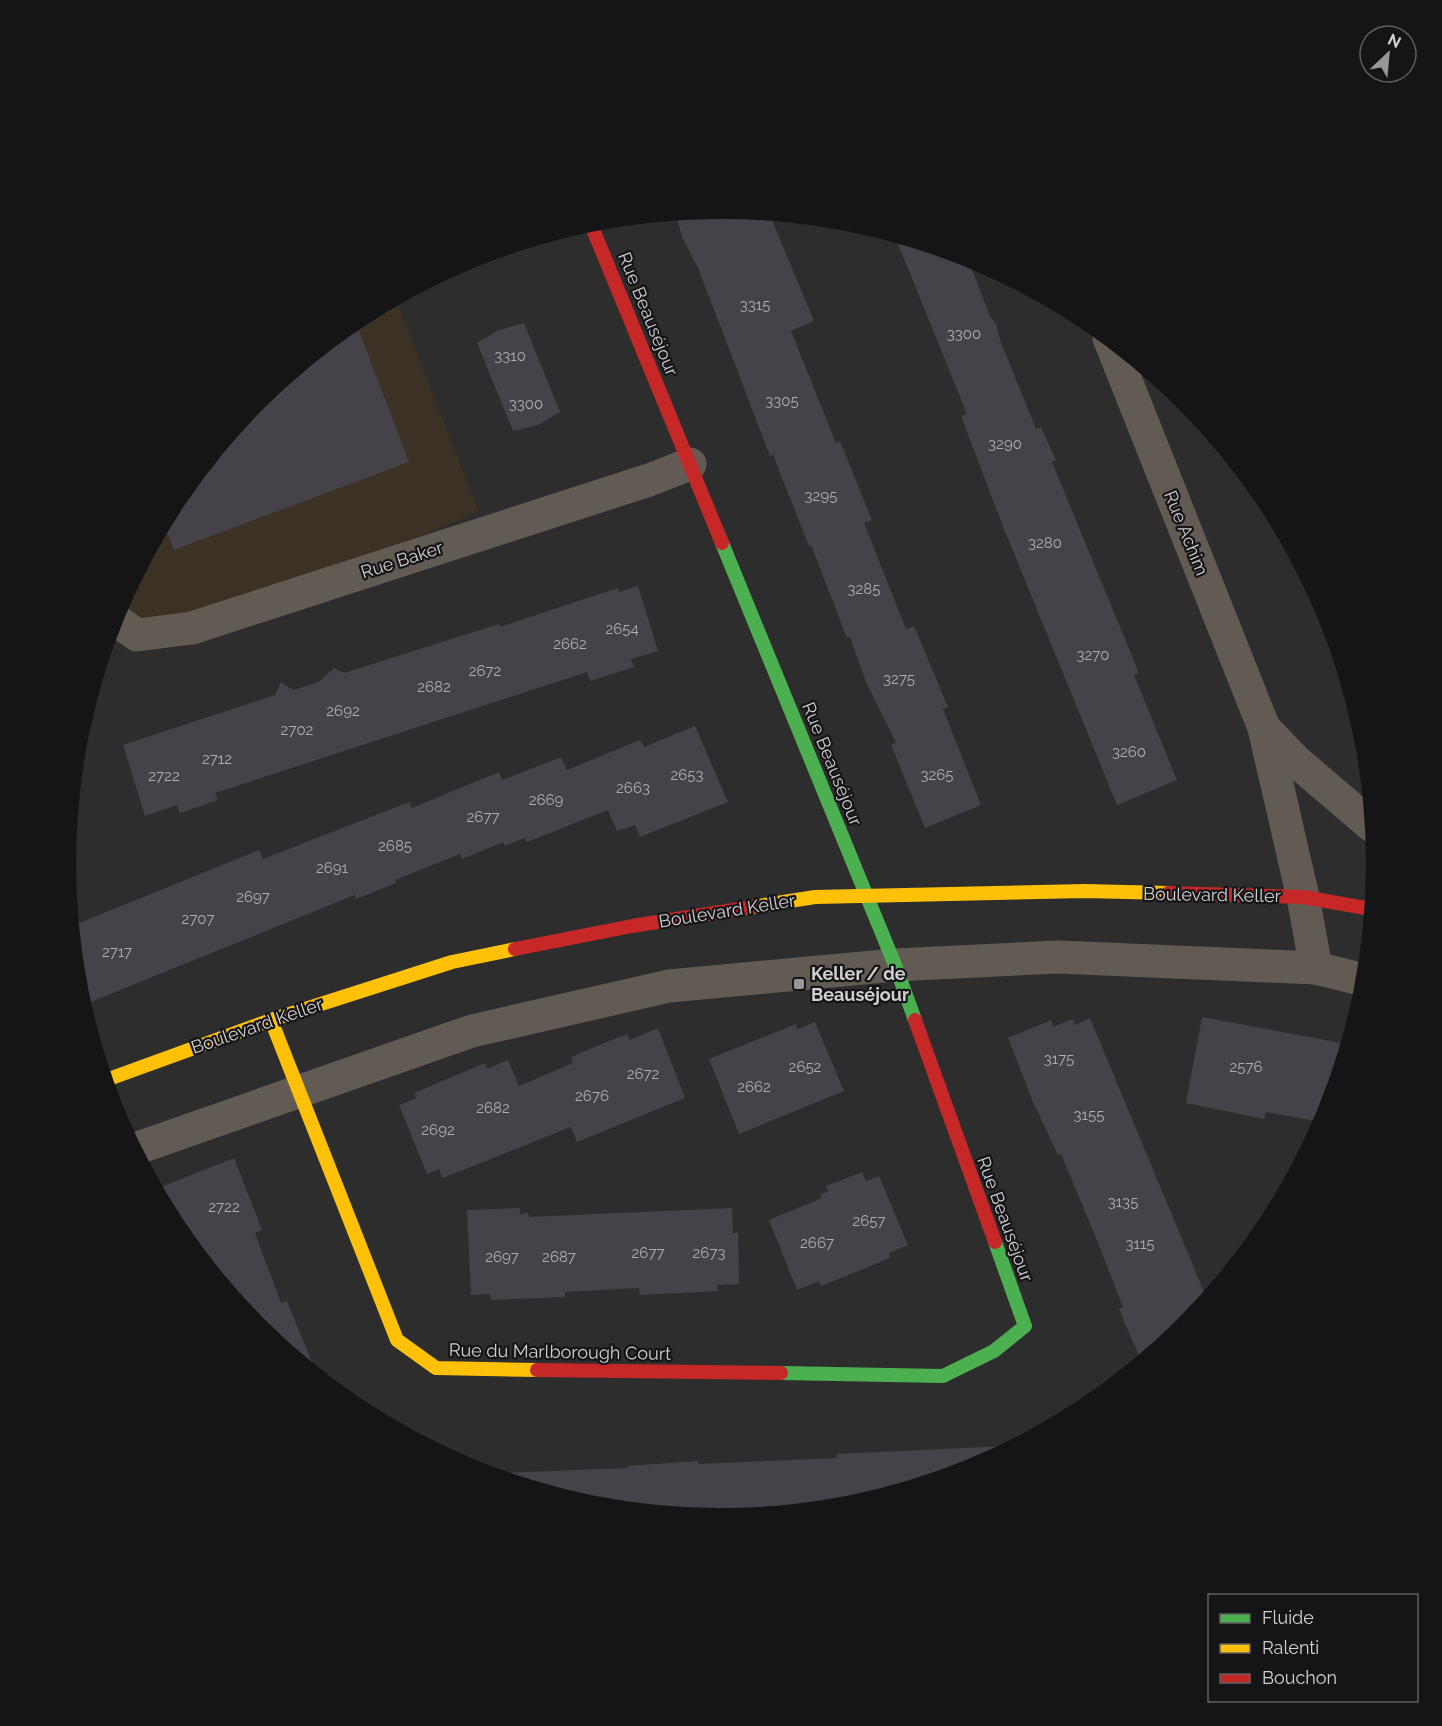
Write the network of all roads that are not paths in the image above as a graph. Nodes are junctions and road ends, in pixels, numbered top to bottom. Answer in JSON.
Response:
{"nodes":[{"id":1,"x":594,"y":231,"type":"edge"},
{"id":2,"x":1122,"y":359,"type":"edge"},
{"id":3,"x":690,"y":464,"type":"junction"},
{"id":4,"x":123,"y":625,"type":"edge"},
{"id":5,"x":1264,"y":728,"type":"junction"},
{"id":6,"x":1364,"y":819,"type":"edge"},
{"id":7,"x":866,"y":895,"type":"junction"},
{"id":8,"x":1303,"y":897,"type":"junction"},
{"id":9,"x":1364,"y":908,"type":"edge"},
{"id":10,"x":895,"y":964,"type":"junction"},
{"id":11,"x":1316,"y":968,"type":"junction"},
{"id":12,"x":1355,"y":978,"type":"edge"},
{"id":13,"x":271,"y":1020,"type":"junction"},
{"id":14,"x":114,"y":1077,"type":"edge"},
{"id":15,"x":300,"y":1091,"type":"junction"},
{"id":16,"x":142,"y":1146,"type":"edge"},
{"id":17,"x":1025,"y":1326,"type":"joint"}],
"edges":[{"from":1,"to":3,"type":"street","name":"Rue Beauséjour"},
{"from":2,"to":5,"type":"street","name":"Rue Achim"},
{"from":3,"to":4,"type":"street","name":"Rue Baker"},
{"from":3,"to":7,"type":"street","name":"Rue Beauséjour"},
{"from":5,"to":6,"type":"street","name":"Rue Achim"},
{"from":5,"to":8,"type":"street","name":"Rue Achim"},
{"from":7,"to":8,"type":"street","name":"Boulevard Keller"},
{"from":7,"to":10,"type":"street","name":"Rue Beauséjour"},
{"from":7,"to":13,"type":"street","name":"Boulevard Keller"},
{"from":8,"to":9,"type":"street","name":"Boulevard Keller"},
{"from":8,"to":11,"type":"street","name":"Rue Achim"},
{"from":10,"to":11,"type":"street"},
{"from":10,"to":15,"type":"street"},
{"from":10,"to":17,"type":"street","name":"Rue Beauséjour"},
{"from":11,"to":12,"type":"street"},
{"from":13,"to":14,"type":"street","name":"Boulevard Keller"},
{"from":13,"to":15,"type":"street","name":"Rue du Marlborough Court"},
{"from":15,"to":16,"type":"street"},
{"from":15,"to":17,"type":"street","name":"Rue du Marlborough Court"}]}
